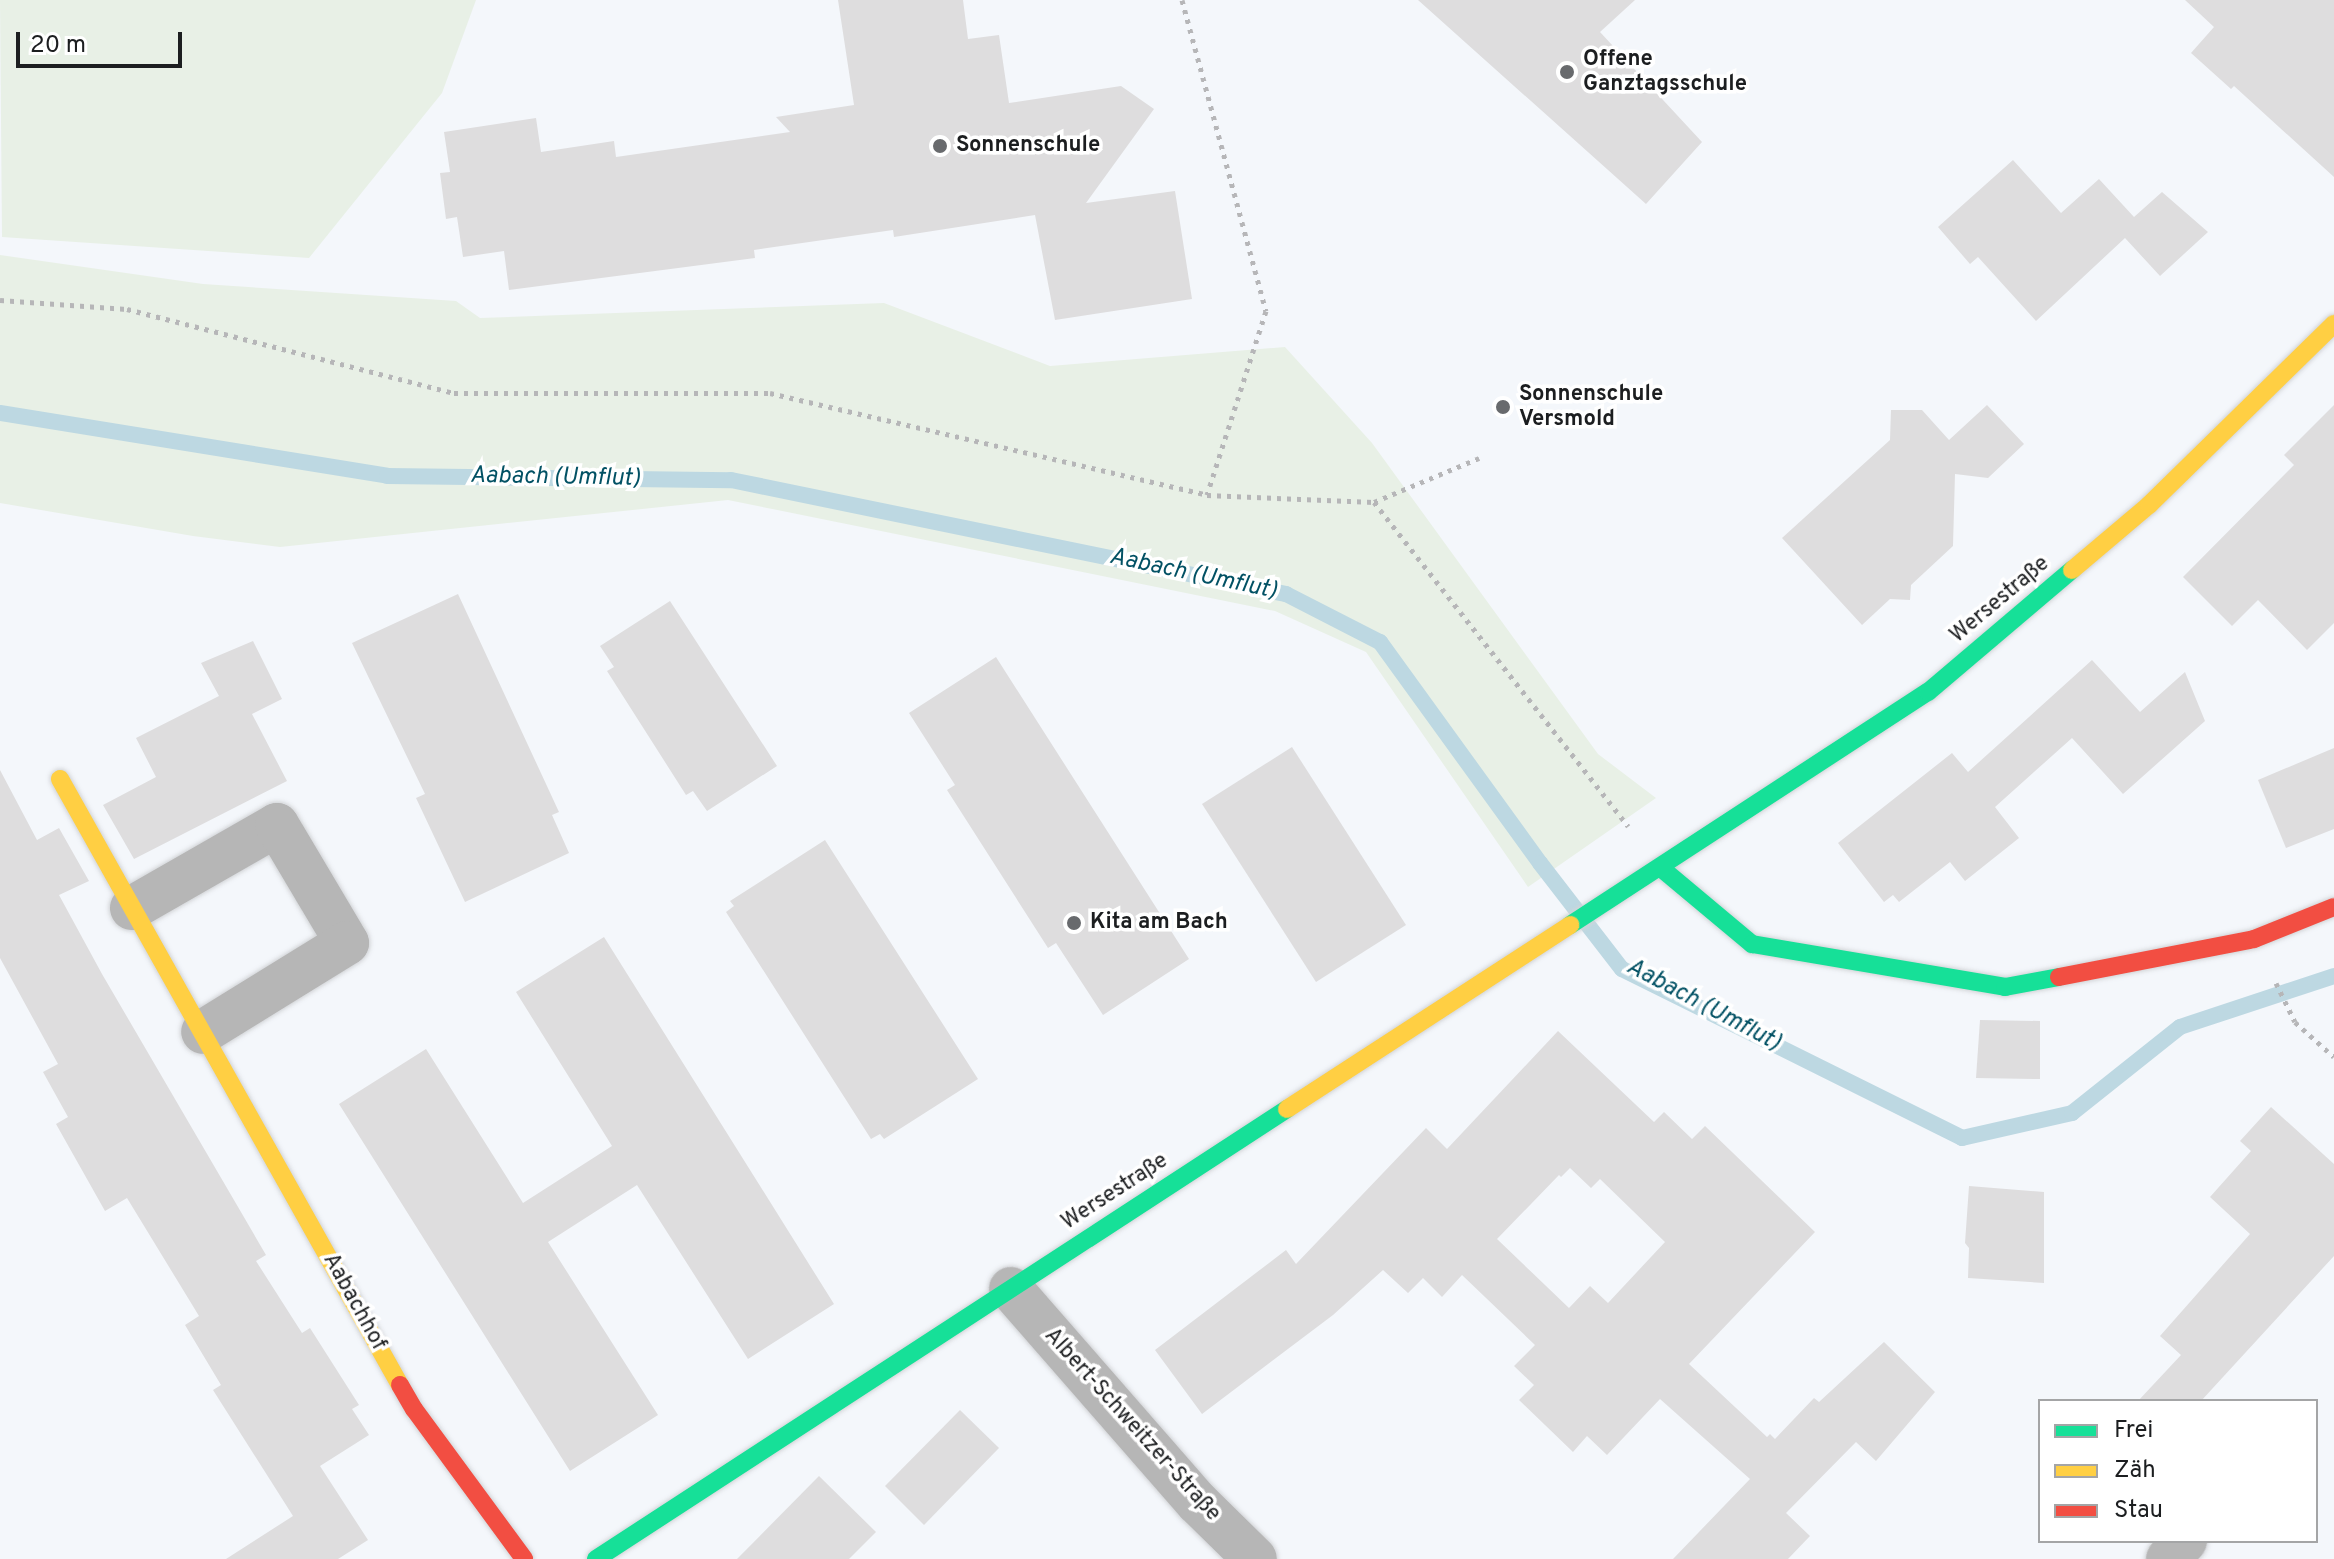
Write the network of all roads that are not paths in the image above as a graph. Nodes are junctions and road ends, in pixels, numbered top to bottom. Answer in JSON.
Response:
{"nodes":[{"id":1,"x":2334,"y":324,"type":"edge"},
{"id":2,"x":60,"y":779,"type":"dead end"},
{"id":3,"x":1661,"y":868,"type":"junction"},
{"id":4,"x":2334,"y":907,"type":"edge"},
{"id":5,"x":132,"y":908,"type":"junction"},
{"id":6,"x":203,"y":1032,"type":"junction"},
{"id":7,"x":1011,"y":1289,"type":"junction"},
{"id":8,"x":2183,"y":1543,"type":"edge"},
{"id":9,"x":524,"y":1559,"type":"edge"},
{"id":10,"x":596,"y":1559,"type":"edge"},
{"id":11,"x":1255,"y":1559,"type":"edge"},
{"id":12,"x":2168,"y":1559,"type":"edge"}],
"edges":[{"from":1,"to":3,"type":"street","name":"Wersestraße"},
{"from":2,"to":5,"type":"street","name":"Aabachhof"},
{"from":3,"to":4,"type":"street"},
{"from":3,"to":7,"type":"street","name":"Wersestraße"},
{"from":5,"to":6,"type":"street","name":"Aabachhof"},
{"from":5,"to":6,"type":"street"},
{"from":6,"to":9,"type":"street","name":"Aabachhof"},
{"from":7,"to":10,"type":"street","name":"Wersestraße"},
{"from":7,"to":11,"type":"street","name":"Albert-Schweitzer-Straße"},
{"from":8,"to":12,"type":"street"}]}
